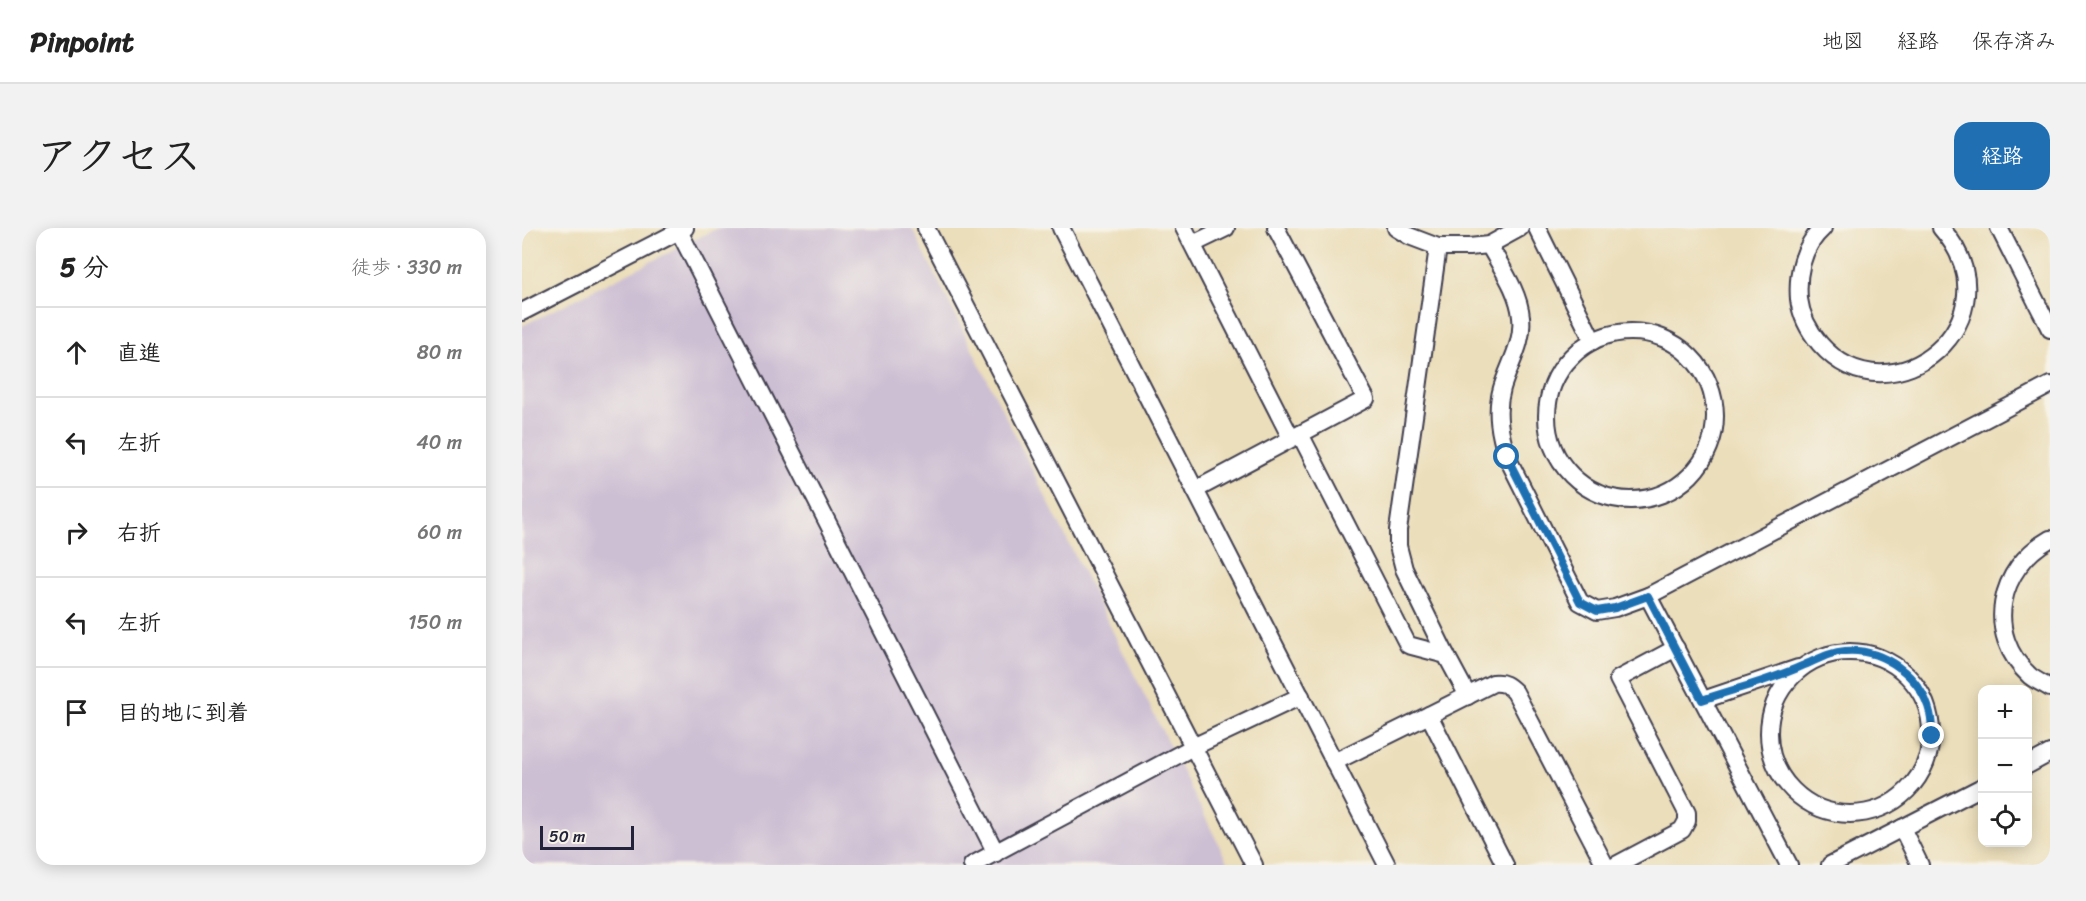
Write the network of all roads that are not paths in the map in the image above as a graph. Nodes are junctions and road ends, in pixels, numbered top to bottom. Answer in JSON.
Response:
{"nodes":[{"id":1,"x":926,"y":228,"type":"edge"},
{"id":2,"x":1061,"y":228,"type":"edge"},
{"id":3,"x":1184,"y":228,"type":"edge"},
{"id":4,"x":1226,"y":228,"type":"edge"},
{"id":5,"x":1276,"y":228,"type":"edge"},
{"id":6,"x":1396,"y":228,"type":"edge"},
{"id":7,"x":1537,"y":228,"type":"edge"},
{"id":8,"x":1824,"y":228,"type":"edge"},
{"id":9,"x":1941,"y":228,"type":"edge"},
{"id":10,"x":1999,"y":228,"type":"edge"},
{"id":11,"x":682,"y":229,"type":"edge"},
{"id":12,"x":1513,"y":230,"type":"edge"},
{"id":13,"x":1193,"y":244,"type":"junction"},
{"id":14,"x":1489,"y":245,"type":"junction"},
{"id":15,"x":1438,"y":247,"type":"junction"},
{"id":16,"x":522,"y":312,"type":"edge"},
{"id":17,"x":2050,"y":329,"type":"edge"},
{"id":18,"x":1593,"y":341,"type":"junction"},
{"id":19,"x":2050,"y":385,"type":"edge"},
{"id":20,"x":1295,"y":436,"type":"junction"},
{"id":21,"x":1195,"y":489,"type":"junction"},
{"id":22,"x":2050,"y":539,"type":"edge"},
{"id":23,"x":1648,"y":596,"type":"junction"},
{"id":24,"x":1676,"y":648,"type":"junction"},
{"id":25,"x":1446,"y":655,"type":"junction"},
{"id":26,"x":1802,"y":667,"type":"junction"},
{"id":27,"x":2050,"y":688,"type":"edge"},
{"id":28,"x":1301,"y":696,"type":"junction"},
{"id":29,"x":1468,"y":696,"type":"junction"},
{"id":30,"x":1702,"y":700,"type":"junction"},
{"id":31,"x":1429,"y":715,"type":"junction"},
{"id":32,"x":1193,"y":747,"type":"junction"},
{"id":33,"x":2050,"y":753,"type":"edge"},
{"id":34,"x":1334,"y":762,"type":"junction"},
{"id":35,"x":2032,"y":763,"type":"edge"},
{"id":36,"x":1978,"y":790,"type":"edge"},
{"id":37,"x":1902,"y":828,"type":"junction"},
{"id":38,"x":996,"y":853,"type":"junction"},
{"id":39,"x":972,"y":865,"type":"edge"},
{"id":40,"x":1254,"y":865,"type":"edge"},
{"id":41,"x":1387,"y":865,"type":"edge"},
{"id":42,"x":1505,"y":865,"type":"edge"},
{"id":43,"x":1605,"y":865,"type":"edge"},
{"id":44,"x":1616,"y":865,"type":"edge"},
{"id":45,"x":1789,"y":865,"type":"edge"},
{"id":46,"x":1830,"y":865,"type":"edge"},
{"id":47,"x":1920,"y":865,"type":"edge"}],
"edges":[{"from":1,"to":32,"type":"lane"},
{"from":2,"to":21,"type":"lane"},
{"from":3,"to":13,"type":"lane"},
{"from":4,"to":13,"type":"lane"},
{"from":5,"to":20,"type":"lane"},
{"from":6,"to":15,"type":"lane"},
{"from":7,"to":18,"type":"lane"},
{"from":8,"to":9,"type":"lane"},
{"from":10,"to":17,"type":"lane"},
{"from":11,"to":16,"type":"lane"},
{"from":11,"to":38,"type":"lane"},
{"from":12,"to":14,"type":"lane"},
{"from":13,"to":20,"type":"lane"},
{"from":14,"to":15,"type":"lane"},
{"from":14,"to":23,"type":"lane"},
{"from":15,"to":25,"type":"lane"},
{"from":18,"to":18,"type":"lane"},
{"from":19,"to":23,"type":"lane"},
{"from":20,"to":21,"type":"lane"},
{"from":20,"to":25,"type":"lane"},
{"from":21,"to":28,"type":"lane"},
{"from":22,"to":27,"type":"lane"},
{"from":23,"to":24,"type":"lane"},
{"from":24,"to":30,"type":"lane"},
{"from":24,"to":44,"type":"lane"},
{"from":25,"to":29,"type":"lane"},
{"from":26,"to":26,"type":"lane"},
{"from":26,"to":30,"type":"lane"},
{"from":28,"to":32,"type":"lane"},
{"from":28,"to":34,"type":"lane"},
{"from":29,"to":31,"type":"lane"},
{"from":29,"to":43,"type":"lane"},
{"from":30,"to":45,"type":"lane"},
{"from":31,"to":34,"type":"lane"},
{"from":31,"to":42,"type":"lane"},
{"from":32,"to":38,"type":"lane"},
{"from":32,"to":40,"type":"lane"},
{"from":33,"to":35,"type":"lane"},
{"from":34,"to":41,"type":"lane"},
{"from":36,"to":37,"type":"lane"},
{"from":37,"to":46,"type":"lane"},
{"from":37,"to":47,"type":"lane"},
{"from":38,"to":39,"type":"lane"}]}
